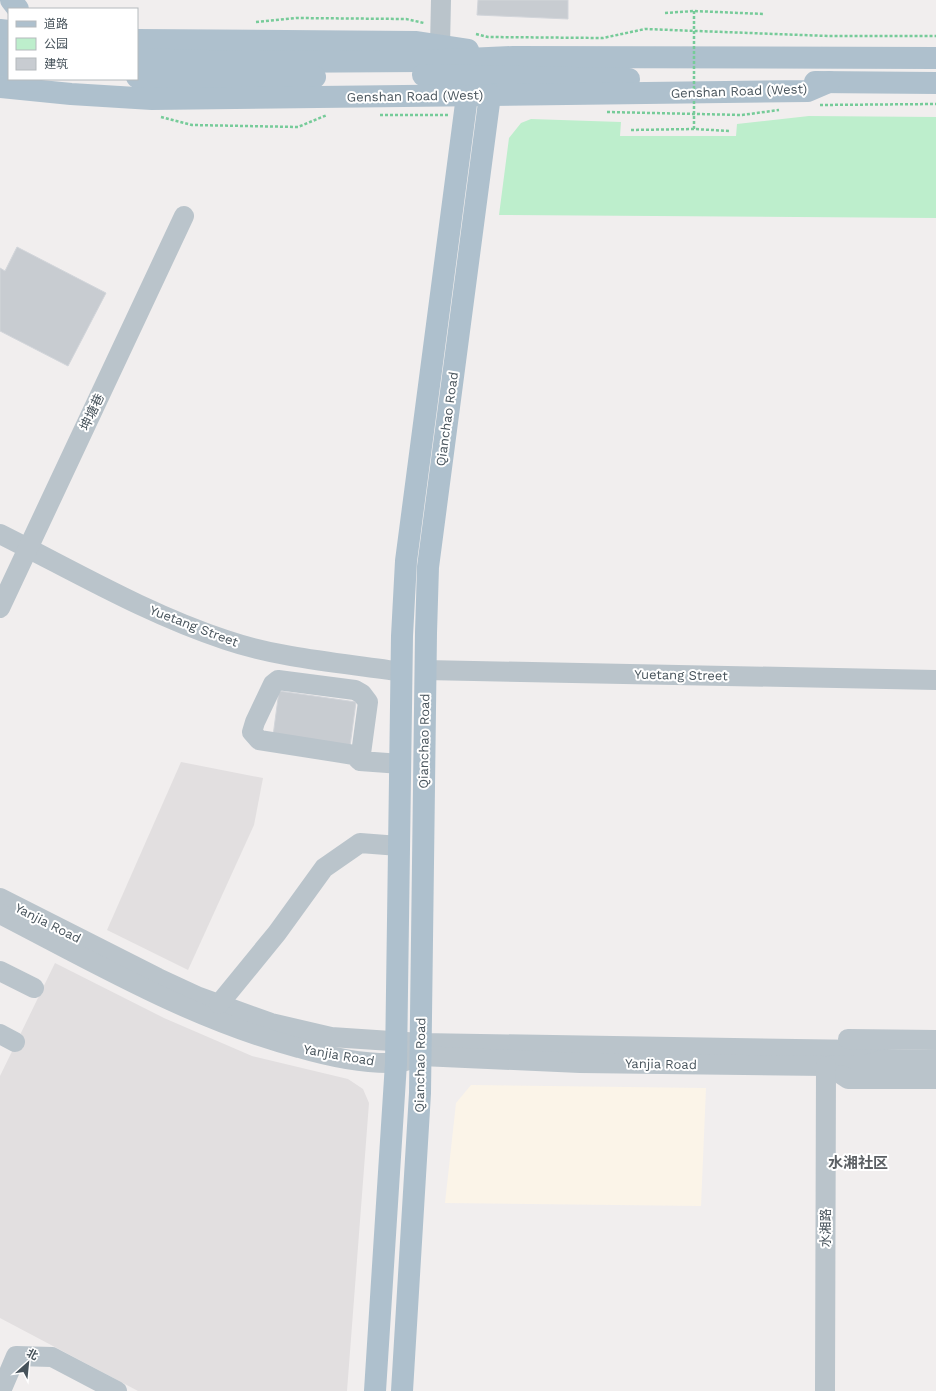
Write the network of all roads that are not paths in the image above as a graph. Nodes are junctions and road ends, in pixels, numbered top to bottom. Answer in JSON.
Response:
{"nodes":[{"id":1,"x":11,"y":0,"type":"edge"},
{"id":2,"x":441,"y":0,"type":"edge"},
{"id":3,"x":17,"y":8,"type":"edge"},
{"id":4,"x":440,"y":36,"type":"junction"},
{"id":5,"x":138,"y":40,"type":"edge"},
{"id":6,"x":513,"y":58,"type":"junction"},
{"id":7,"x":936,"y":58,"type":"edge"},
{"id":8,"x":138,"y":59,"type":"edge"},
{"id":9,"x":424,"y":68,"type":"junction"},
{"id":10,"x":138,"y":76,"type":"edge"},
{"id":11,"x":829,"y":82,"type":"junction"},
{"id":12,"x":936,"y":83,"type":"edge"},
{"id":13,"x":0,"y":87,"type":"edge"},
{"id":14,"x":490,"y":95,"type":"junction"},
{"id":15,"x":467,"y":96,"type":"junction"},
{"id":16,"x":184,"y":216,"type":"dead end"},
{"id":17,"x":0,"y":534,"type":"edge"},
{"id":18,"x":28,"y":548,"type":"junction"},
{"id":19,"x":0,"y":608,"type":"edge"},
{"id":20,"x":425,"y":670,"type":"junction"},
{"id":21,"x":402,"y":672,"type":"junction"},
{"id":22,"x":936,"y":680,"type":"edge"},
{"id":23,"x":360,"y":761,"type":"junction"},
{"id":24,"x":400,"y":764,"type":"junction"},
{"id":25,"x":399,"y":846,"type":"junction"},
{"id":26,"x":0,"y":898,"type":"edge"},
{"id":27,"x":0,"y":914,"type":"edge"},
{"id":28,"x":0,"y":970,"type":"edge"},
{"id":29,"x":34,"y":988,"type":"dead end"},
{"id":30,"x":219,"y":1004,"type":"junction"},
{"id":31,"x":936,"y":1040,"type":"edge"},
{"id":32,"x":397,"y":1041,"type":"junction"},
{"id":33,"x":799,"y":1049,"type":"junction"},
{"id":34,"x":421,"y":1050,"type":"junction"},
{"id":35,"x":885,"y":1059,"type":"junction"},
{"id":36,"x":936,"y":1060,"type":"edge"},
{"id":37,"x":396,"y":1063,"type":"junction"},
{"id":38,"x":826,"y":1066,"type":"junction"},
{"id":39,"x":936,"y":1078,"type":"edge"},
{"id":40,"x":1,"y":1391,"type":"edge"},
{"id":41,"x":118,"y":1391,"type":"edge"},
{"id":42,"x":375,"y":1391,"type":"edge"},
{"id":43,"x":402,"y":1391,"type":"edge"},
{"id":44,"x":825,"y":1391,"type":"edge"}],
"edges":[{"from":1,"to":3,"type":"main road"},
{"from":2,"to":4,"type":"street"},
{"from":4,"to":5,"type":"main road","name":"Genshan Road (West)"},
{"from":4,"to":6,"type":"main road","name":"Genshan Road (West)"},
{"from":6,"to":7,"type":"main road","name":"Genshan Road (West)"},
{"from":6,"to":9,"type":"main road","name":"Genshan Road (West)"},
{"from":8,"to":9,"type":"main road","name":"Genshan Road (West)"},
{"from":9,"to":10,"type":"main road","name":"Genshan Road (West)"},
{"from":9,"to":11,"type":"main road","name":"Genshan Road (West)"},
{"from":11,"to":12,"type":"main road","name":"Genshan Road (West)"},
{"from":11,"to":14,"type":"main road","name":"Genshan Road (West)"},
{"from":13,"to":15,"type":"main road","name":"Genshan Road (West)"},
{"from":14,"to":15,"type":"main road","name":"Genshan Road (West)"},
{"from":14,"to":20,"type":"main road","name":"Qianchao Road"},
{"from":15,"to":21,"type":"main road","name":"Qianchao Road"},
{"from":16,"to":18,"type":"street","name":"坤塘巷"},
{"from":17,"to":18,"type":"street","name":"Yuetang Street"},
{"from":18,"to":19,"type":"street","name":"坤塘巷"},
{"from":18,"to":21,"type":"street","name":"Yuetang Street"},
{"from":20,"to":22,"type":"street","name":"Yuetang Street"},
{"from":20,"to":34,"type":"main road","name":"Qianchao Road"},
{"from":21,"to":24,"type":"main road","name":"Qianchao Road"},
{"from":23,"to":23,"type":"street"},
{"from":23,"to":24,"type":"street"},
{"from":24,"to":25,"type":"main road","name":"Qianchao Road"},
{"from":25,"to":30,"type":"street"},
{"from":25,"to":32,"type":"main road","name":"Qianchao Road"},
{"from":26,"to":30,"type":"street","name":"Yanjia Road"},
{"from":27,"to":37,"type":"street","name":"Yanjia Road"},
{"from":28,"to":29,"type":"street"},
{"from":30,"to":32,"type":"street","name":"Yanjia Road"},
{"from":31,"to":33,"type":"street","name":"Yanjia Road"},
{"from":32,"to":34,"type":"street","name":"Yanjia Road"},
{"from":32,"to":37,"type":"main road","name":"Qianchao Road"},
{"from":33,"to":34,"type":"street","name":"Yanjia Road"},
{"from":33,"to":35,"type":"street","name":"Yanjia Road"},
{"from":34,"to":37,"type":"street","name":"Yanjia Road"},
{"from":34,"to":38,"type":"street","name":"Yanjia Road"},
{"from":34,"to":43,"type":"main road","name":"Qianchao Road"},
{"from":35,"to":36,"type":"street","name":"Yanjia Road"},
{"from":35,"to":38,"type":"street","name":"Yanjia Road"},
{"from":37,"to":42,"type":"main road","name":"Qianchao Road"},
{"from":38,"to":39,"type":"street","name":"Yanjia Road"},
{"from":38,"to":44,"type":"street","name":"水湘路"},
{"from":40,"to":41,"type":"street"}]}
